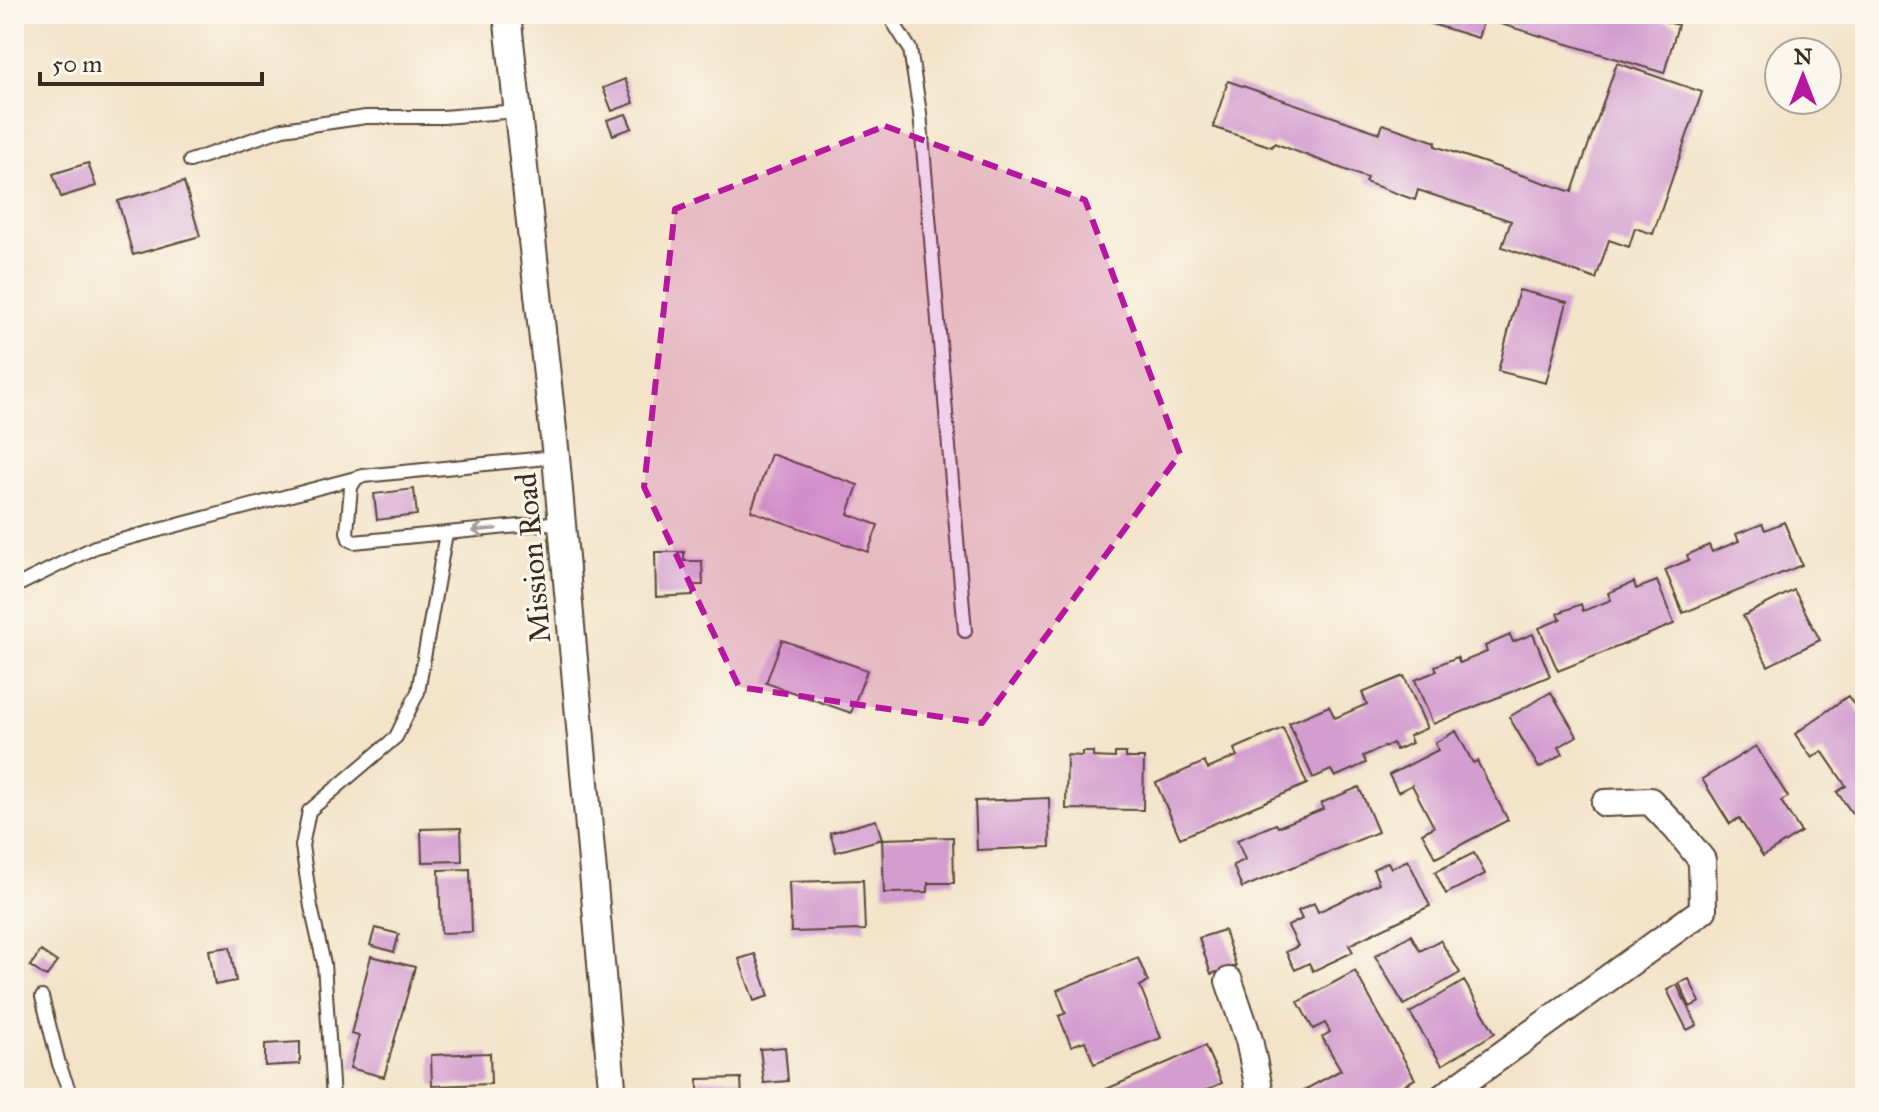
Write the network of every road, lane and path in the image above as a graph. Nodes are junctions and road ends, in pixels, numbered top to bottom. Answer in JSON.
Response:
{"nodes":[{"id":1,"x":507,"y":14,"type":"edge"},
{"id":2,"x":888,"y":14,"type":"edge"},
{"id":3,"x":517,"y":111,"type":"junction"},
{"id":4,"x":190,"y":161,"type":"dead end"},
{"id":5,"x":556,"y":457,"type":"junction"},
{"id":6,"x":356,"y":479,"type":"junction"},
{"id":7,"x":561,"y":522,"type":"junction"},
{"id":8,"x":446,"y":533,"type":"junction"},
{"id":9,"x":14,"y":587,"type":"edge"},
{"id":10,"x":965,"y":631,"type":"dead end"},
{"id":11,"x":1605,"y":803,"type":"dead end"},
{"id":12,"x":1229,"y":981,"type":"dead end"},
{"id":13,"x":42,"y":997,"type":"dead end"},
{"id":14,"x":72,"y":1098,"type":"edge"},
{"id":15,"x":333,"y":1098,"type":"edge"},
{"id":16,"x":613,"y":1098,"type":"edge"},
{"id":17,"x":1261,"y":1098,"type":"edge"},
{"id":18,"x":1442,"y":1098,"type":"edge"}],
"edges":[{"from":1,"to":3,"type":"street","name":"Mission Road"},
{"from":2,"to":10,"type":"lane"},
{"from":3,"to":4,"type":"lane"},
{"from":3,"to":5,"type":"street","name":"Mission Road"},
{"from":5,"to":6,"type":"lane"},
{"from":5,"to":7,"type":"street","name":"Mission Road"},
{"from":6,"to":8,"type":"lane"},
{"from":6,"to":9,"type":"lane"},
{"from":7,"to":8,"type":"lane","one_way":true},
{"from":7,"to":16,"type":"street","name":"Mission Road"},
{"from":8,"to":15,"type":"lane"},
{"from":11,"to":18,"type":"street"},
{"from":12,"to":17,"type":"street"},
{"from":13,"to":14,"type":"lane"}]}
